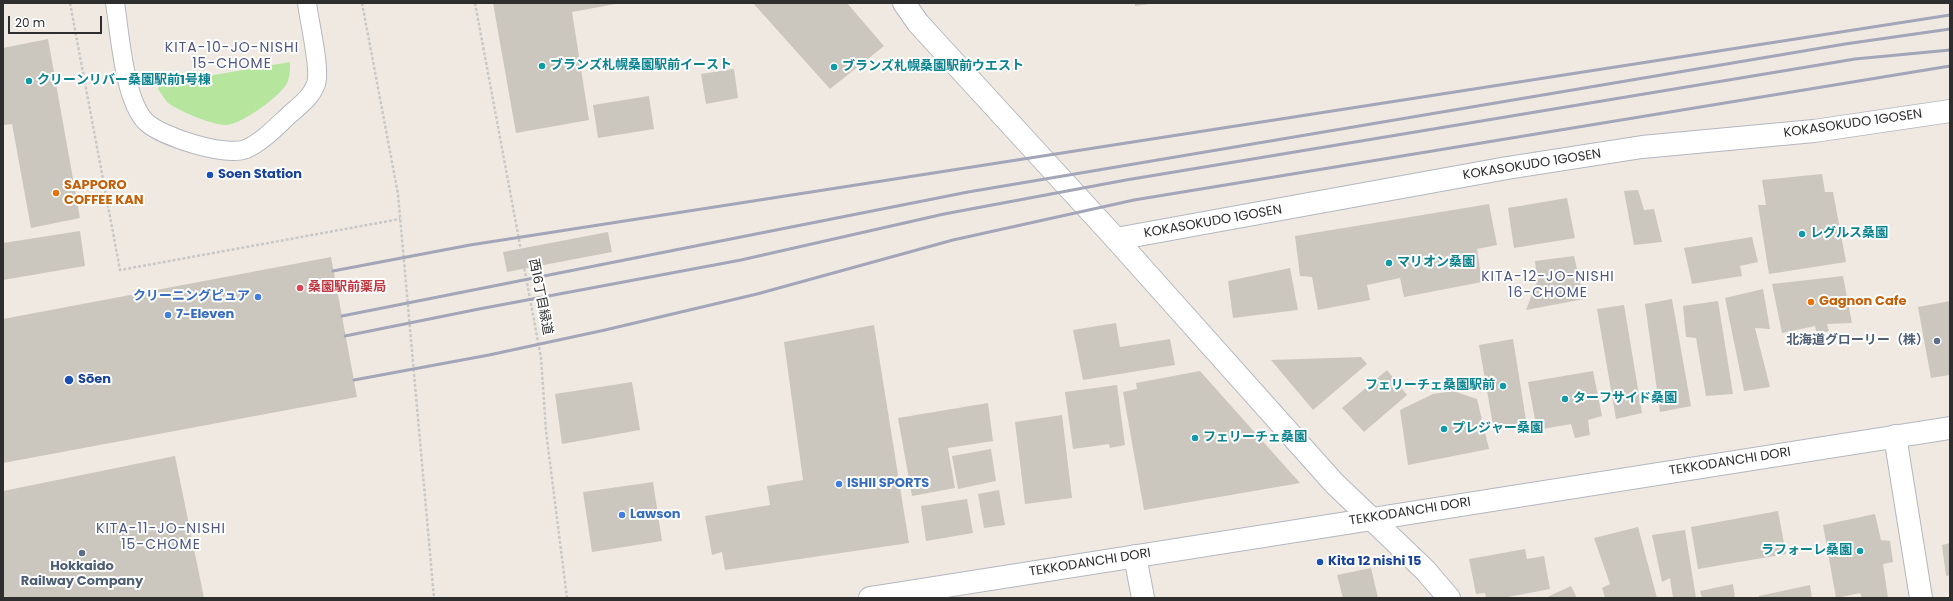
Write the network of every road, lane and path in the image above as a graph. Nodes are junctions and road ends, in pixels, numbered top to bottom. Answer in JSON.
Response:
{"nodes":[{"id":1,"x":70,"y":3,"type":"edge"},
{"id":2,"x":115,"y":3,"type":"edge"},
{"id":3,"x":306,"y":3,"type":"edge"},
{"id":4,"x":362,"y":3,"type":"edge"},
{"id":5,"x":474,"y":3,"type":"edge"},
{"id":6,"x":904,"y":3,"type":"edge"},
{"id":7,"x":1950,"y":111,"type":"edge"},
{"id":8,"x":400,"y":219,"type":"junction"},
{"id":9,"x":1116,"y":239,"type":"junction"},
{"id":10,"x":1950,"y":428,"type":"edge"},
{"id":11,"x":1895,"y":436,"type":"junction"},
{"id":12,"x":1371,"y":519,"type":"junction"},
{"id":13,"x":1135,"y":556,"type":"junction"},
{"id":14,"x":926,"y":594,"type":"edge"},
{"id":15,"x":434,"y":598,"type":"edge"},
{"id":16,"x":567,"y":598,"type":"edge"},
{"id":17,"x":870,"y":598,"type":"edge"},
{"id":18,"x":1143,"y":598,"type":"edge"},
{"id":19,"x":1449,"y":598,"type":"edge"},
{"id":20,"x":1921,"y":598,"type":"edge"}],
"edges":[{"from":1,"to":8,"type":"path"},
{"from":2,"to":3,"type":"lane"},
{"from":4,"to":8,"type":"path"},
{"from":5,"to":16,"type":"path","name":"西16丁目緑道"},
{"from":6,"to":9,"type":"street"},
{"from":7,"to":9,"type":"street","name":"KOKASOKUDO 1GOSEN"},
{"from":8,"to":15,"type":"path"},
{"from":9,"to":12,"type":"street"},
{"from":10,"to":11,"type":"street","name":"TEKKODANCHI DORI"},
{"from":11,"to":12,"type":"street","name":"TEKKODANCHI DORI"},
{"from":11,"to":20,"type":"street"},
{"from":12,"to":13,"type":"street","name":"TEKKODANCHI DORI"},
{"from":12,"to":19,"type":"street"},
{"from":13,"to":14,"type":"street","name":"TEKKODANCHI DORI"},
{"from":13,"to":18,"type":"street"},
{"from":14,"to":17,"type":"street","name":"TEKKODANCHI DORI"}]}
